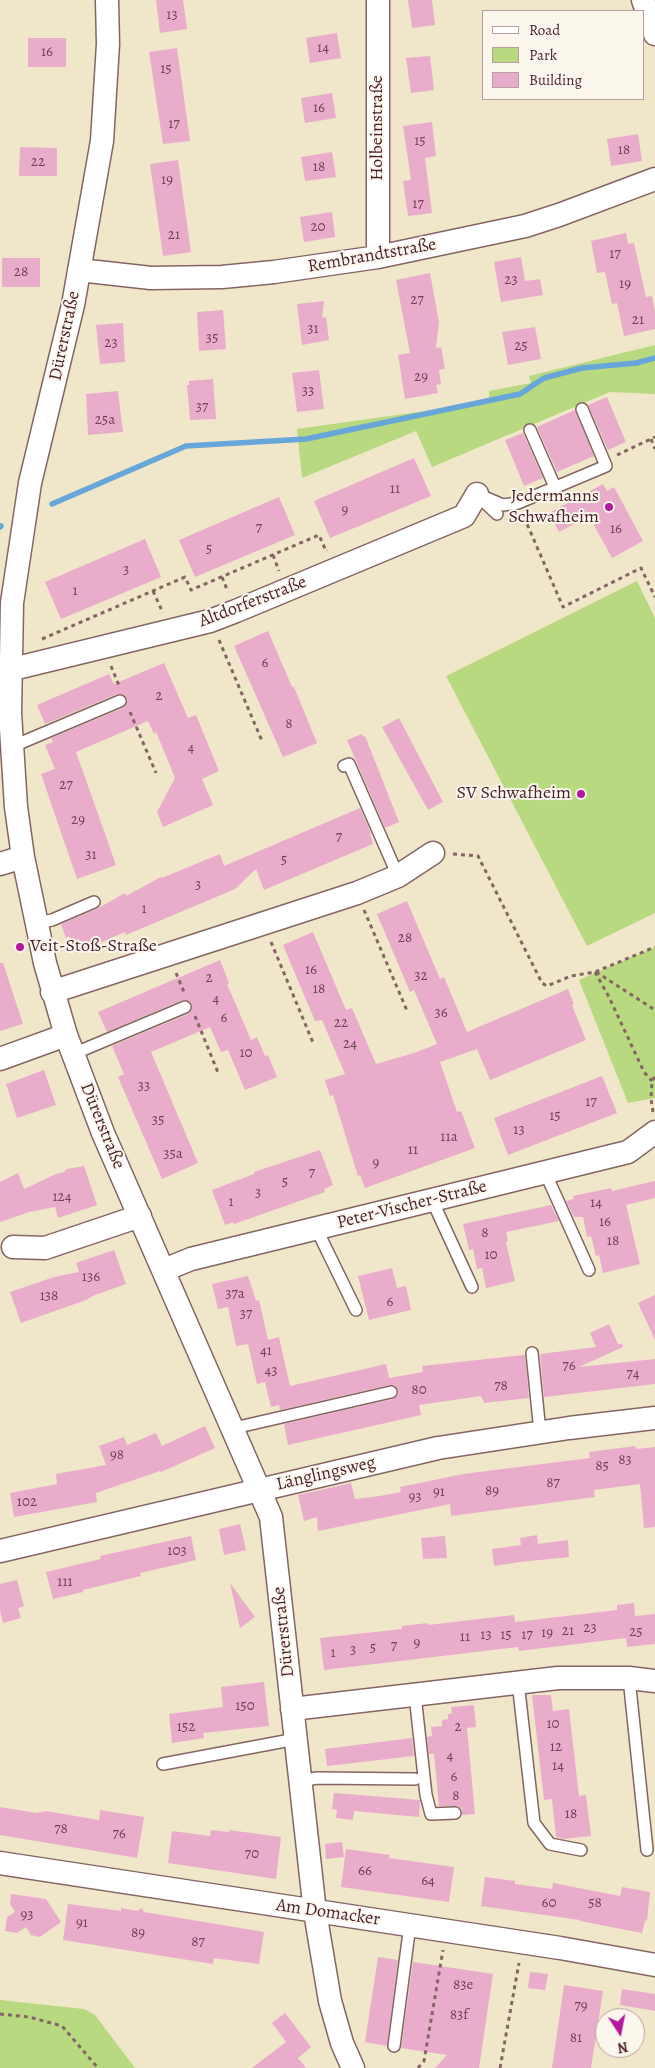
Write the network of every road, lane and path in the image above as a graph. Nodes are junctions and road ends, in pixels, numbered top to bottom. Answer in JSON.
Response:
{"nodes":[{"id":1,"x":107,"y":0,"type":"edge"},
{"id":2,"x":378,"y":0,"type":"edge"},
{"id":3,"x":643,"y":0,"type":"edge"},
{"id":4,"x":655,"y":34,"type":"edge"},
{"id":5,"x":655,"y":179,"type":"edge"},
{"id":6,"x":378,"y":257,"type":"junction"},
{"id":7,"x":79,"y":270,"type":"junction"},
{"id":8,"x":582,"y":408,"type":"dead end"},
{"id":9,"x":530,"y":430,"type":"dead end"},
{"id":10,"x":655,"y":437,"type":"edge"},
{"id":11,"x":655,"y":449,"type":"edge"},
{"id":12,"x":555,"y":487,"type":"junction"},
{"id":13,"x":477,"y":494,"type":"junction"},
{"id":14,"x":518,"y":503,"type":"junction"},
{"id":15,"x":497,"y":514,"type":"dead end"},
{"id":16,"x":333,"y":548,"type":"dead end"},
{"id":17,"x":655,"y":596,"type":"edge"},
{"id":18,"x":210,"y":621,"type":"junction"},
{"id":19,"x":34,"y":642,"type":"dead end"},
{"id":20,"x":5,"y":670,"type":"edge"},
{"id":21,"x":120,"y":701,"type":"dead end"},
{"id":22,"x":262,"y":740,"type":"dead end"},
{"id":23,"x":11,"y":747,"type":"junction"},
{"id":24,"x":344,"y":766,"type":"dead end"},
{"id":25,"x":432,"y":853,"type":"joint"},
{"id":26,"x":23,"y":857,"type":"junction"},
{"id":27,"x":0,"y":864,"type":"edge"},
{"id":28,"x":398,"y":876,"type":"junction"},
{"id":29,"x":357,"y":893,"type":"junction"},
{"id":30,"x":94,"y":902,"type":"dead end"},
{"id":31,"x":37,"y":923,"type":"junction"},
{"id":32,"x":263,"y":923,"type":"junction"},
{"id":33,"x":655,"y":948,"type":"edge"},
{"id":34,"x":595,"y":972,"type":"junction"},
{"id":35,"x":52,"y":992,"type":"junction"},
{"id":36,"x":186,"y":1007,"type":"dead end"},
{"id":37,"x":655,"y":1010,"type":"edge"},
{"id":38,"x":408,"y":1013,"type":"dead end"},
{"id":39,"x":70,"y":1045,"type":"junction"},
{"id":40,"x":314,"y":1045,"type":"dead end"},
{"id":41,"x":0,"y":1059,"type":"edge"},
{"id":42,"x":655,"y":1076,"type":"edge"},
{"id":43,"x":652,"y":1081,"type":"junction"},
{"id":44,"x":654,"y":1123,"type":"edge"},
{"id":45,"x":545,"y":1172,"type":"junction"},
{"id":46,"x":432,"y":1200,"type":"junction"},
{"id":47,"x":140,"y":1216,"type":"junction"},
{"id":48,"x":316,"y":1228,"type":"junction"},
{"id":49,"x":14,"y":1246,"type":"dead end"},
{"id":50,"x":164,"y":1270,"type":"junction"},
{"id":51,"x":588,"y":1270,"type":"dead end"},
{"id":52,"x":472,"y":1287,"type":"dead end"},
{"id":53,"x":356,"y":1310,"type":"dead end"},
{"id":54,"x":532,"y":1353,"type":"dead end"},
{"id":55,"x":392,"y":1392,"type":"dead end"},
{"id":56,"x":655,"y":1418,"type":"edge"},
{"id":57,"x":234,"y":1428,"type":"junction"},
{"id":58,"x":540,"y":1432,"type":"junction"},
{"id":59,"x":260,"y":1488,"type":"junction"},
{"id":60,"x":0,"y":1551,"type":"edge"},
{"id":61,"x":629,"y":1678,"type":"junction"},
{"id":62,"x":655,"y":1681,"type":"edge"},
{"id":63,"x":518,"y":1682,"type":"junction"},
{"id":64,"x":415,"y":1695,"type":"junction"},
{"id":65,"x":292,"y":1709,"type":"junction"},
{"id":66,"x":296,"y":1739,"type":"junction"},
{"id":67,"x":163,"y":1764,"type":"dead end"},
{"id":68,"x":415,"y":1779,"type":"dead end"},
{"id":69,"x":300,"y":1781,"type":"junction"},
{"id":70,"x":455,"y":1813,"type":"dead end"},
{"id":71,"x":581,"y":1850,"type":"dead end"},
{"id":72,"x":647,"y":1850,"type":"dead end"},
{"id":73,"x":0,"y":1864,"type":"edge"},
{"id":74,"x":315,"y":1912,"type":"junction"},
{"id":75,"x":410,"y":1926,"type":"junction"},
{"id":76,"x":446,"y":1931,"type":"junction"},
{"id":77,"x":523,"y":1942,"type":"junction"},
{"id":78,"x":655,"y":1965,"type":"edge"},
{"id":79,"x":0,"y":2014,"type":"edge"},
{"id":80,"x":394,"y":2046,"type":"dead end"},
{"id":81,"x":98,"y":2068,"type":"edge"},
{"id":82,"x":353,"y":2068,"type":"edge"},
{"id":83,"x":418,"y":2068,"type":"edge"},
{"id":84,"x":500,"y":2068,"type":"edge"}],
"edges":[{"from":1,"to":7,"type":"street","name":"Dürerstraße"},
{"from":2,"to":6,"type":"street","name":"Holbeinstraße"},
{"from":3,"to":4,"type":"street"},
{"from":5,"to":6,"type":"street","name":"Rembrandtstraße"},
{"from":6,"to":7,"type":"street","name":"Rembrandtstraße"},
{"from":7,"to":20,"type":"street","name":"Dürerstraße"},
{"from":8,"to":12,"type":"lane"},
{"from":9,"to":12,"type":"lane"},
{"from":10,"to":11,"type":"path"},
{"from":12,"to":14,"type":"lane"},
{"from":13,"to":14,"type":"lane"},
{"from":13,"to":15,"type":"lane"},
{"from":13,"to":18,"type":"street","name":"Altdorferstraße"},
{"from":14,"to":17,"type":"path"},
{"from":16,"to":19,"type":"path"},
{"from":18,"to":20,"type":"street","name":"Altdorferstraße"},
{"from":18,"to":22,"type":"path"},
{"from":20,"to":23,"type":"street","name":"Dürerstraße"},
{"from":21,"to":23,"type":"lane"},
{"from":23,"to":26,"type":"street","name":"Dürerstraße"},
{"from":24,"to":28,"type":"lane"},
{"from":25,"to":28,"type":"street"},
{"from":25,"to":34,"type":"path"},
{"from":26,"to":27,"type":"street"},
{"from":26,"to":31,"type":"street","name":"Dürerstraße"},
{"from":28,"to":29,"type":"street"},
{"from":29,"to":32,"type":"street"},
{"from":29,"to":38,"type":"path"},
{"from":30,"to":31,"type":"lane"},
{"from":31,"to":35,"type":"street","name":"Dürerstraße"},
{"from":32,"to":35,"type":"street"},
{"from":32,"to":40,"type":"path"},
{"from":33,"to":34,"type":"path"},
{"from":34,"to":37,"type":"path"},
{"from":34,"to":43,"type":"path"},
{"from":35,"to":39,"type":"street","name":"Dürerstraße"},
{"from":36,"to":39,"type":"lane"},
{"from":39,"to":41,"type":"street"},
{"from":39,"to":47,"type":"street","name":"Dürerstraße"},
{"from":42,"to":43,"type":"path"},
{"from":43,"to":44,"type":"path"},
{"from":44,"to":45,"type":"street","name":"Peter-Vischer-Straße"},
{"from":45,"to":46,"type":"street","name":"Peter-Vischer-Straße"},
{"from":45,"to":51,"type":"lane"},
{"from":46,"to":48,"type":"street","name":"Peter-Vischer-Straße"},
{"from":46,"to":52,"type":"lane"},
{"from":47,"to":49,"type":"street"},
{"from":47,"to":50,"type":"street","name":"Dürerstraße"},
{"from":48,"to":50,"type":"street","name":"Peter-Vischer-Straße"},
{"from":48,"to":53,"type":"lane"},
{"from":50,"to":57,"type":"street","name":"Dürerstraße"},
{"from":54,"to":58,"type":"lane"},
{"from":55,"to":57,"type":"lane"},
{"from":56,"to":58,"type":"street","name":"Länglingsweg"},
{"from":57,"to":59,"type":"street","name":"Dürerstraße"},
{"from":58,"to":59,"type":"street","name":"Länglingsweg"},
{"from":59,"to":60,"type":"street","name":"Länglingsweg"},
{"from":59,"to":65,"type":"street","name":"Dürerstraße"},
{"from":61,"to":62,"type":"street"},
{"from":61,"to":63,"type":"street"},
{"from":61,"to":72,"type":"lane"},
{"from":63,"to":64,"type":"street"},
{"from":63,"to":71,"type":"lane"},
{"from":64,"to":65,"type":"street"},
{"from":64,"to":70,"type":"lane"},
{"from":65,"to":66,"type":"street","name":"Dürerstraße"},
{"from":66,"to":67,"type":"lane"},
{"from":66,"to":69,"type":"street","name":"Dürerstraße"},
{"from":68,"to":69,"type":"lane"},
{"from":69,"to":74,"type":"street","name":"Dürerstraße"},
{"from":73,"to":74,"type":"street","name":"Am Domacker"},
{"from":74,"to":75,"type":"street","name":"Am Domacker"},
{"from":74,"to":82,"type":"street","name":"Dürerstraße"},
{"from":75,"to":76,"type":"street","name":"Am Domacker"},
{"from":75,"to":80,"type":"lane"},
{"from":76,"to":77,"type":"street","name":"Am Domacker"},
{"from":76,"to":83,"type":"path"},
{"from":77,"to":78,"type":"street","name":"Am Domacker"},
{"from":77,"to":84,"type":"path"},
{"from":79,"to":81,"type":"path"}]}
